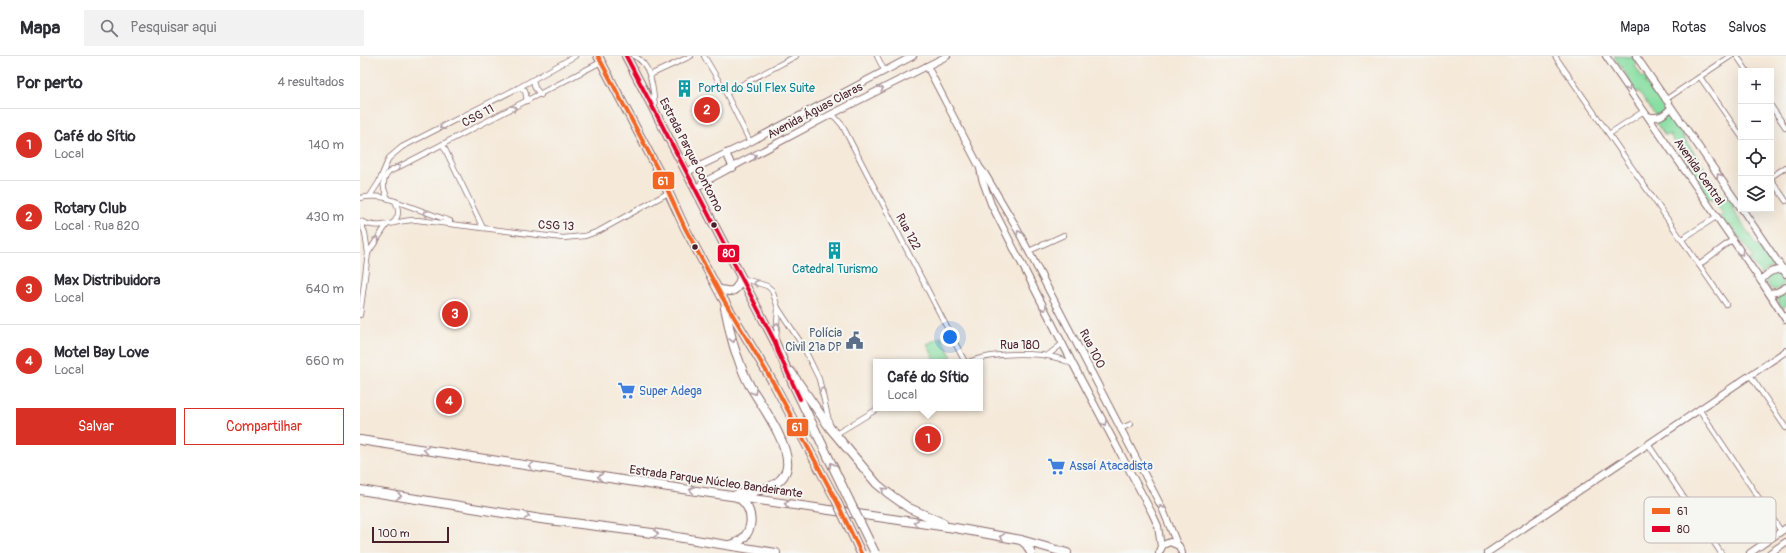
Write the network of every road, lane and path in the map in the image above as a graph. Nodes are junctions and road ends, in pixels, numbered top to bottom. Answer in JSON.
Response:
{"nodes":[{"id":1,"x":574,"y":56,"type":"edge"},
{"id":2,"x":626,"y":56,"type":"edge"},
{"id":3,"x":634,"y":56,"type":"edge"},
{"id":4,"x":691,"y":56,"type":"edge"},
{"id":5,"x":704,"y":56,"type":"edge"},
{"id":6,"x":796,"y":56,"type":"edge"},
{"id":7,"x":877,"y":56,"type":"edge"},
{"id":8,"x":913,"y":56,"type":"edge"},
{"id":9,"x":947,"y":56,"type":"edge"},
{"id":10,"x":1555,"y":56,"type":"edge"},
{"id":11,"x":1606,"y":56,"type":"edge"},
{"id":12,"x":1731,"y":56,"type":"edge"},
{"id":13,"x":1736,"y":56,"type":"edge"},
{"id":14,"x":640,"y":57,"type":"edge"},
{"id":15,"x":1639,"y":57,"type":"edge"},
{"id":16,"x":599,"y":59,"type":"edge"},
{"id":17,"x":927,"y":66,"type":"junction"},
{"id":18,"x":1745,"y":68,"type":"edge"},
{"id":19,"x":884,"y":70,"type":"junction"},
{"id":20,"x":650,"y":75,"type":"junction"},
{"id":21,"x":1700,"y":77,"type":"junction"},
{"id":22,"x":533,"y":80,"type":"junction"},
{"id":23,"x":518,"y":88,"type":"junction"},
{"id":24,"x":726,"y":93,"type":"junction"},
{"id":25,"x":540,"y":95,"type":"junction"},
{"id":26,"x":1665,"y":100,"type":"junction"},
{"id":27,"x":527,"y":101,"type":"junction"},
{"id":28,"x":1671,"y":108,"type":"junction"},
{"id":29,"x":1774,"y":110,"type":"edge"},
{"id":30,"x":1646,"y":114,"type":"junction"},
{"id":31,"x":657,"y":115,"type":"junction"},
{"id":32,"x":830,"y":115,"type":"junction"},
{"id":33,"x":1786,"y":128,"type":"edge"},
{"id":34,"x":1738,"y":132,"type":"edge"},
{"id":35,"x":1609,"y":134,"type":"junction"},
{"id":36,"x":750,"y":142,"type":"junction"},
{"id":37,"x":443,"y":145,"type":"junction"},
{"id":38,"x":726,"y":153,"type":"junction"},
{"id":39,"x":1786,"y":166,"type":"edge"},
{"id":40,"x":733,"y":168,"type":"junction"},
{"id":41,"x":980,"y":168,"type":"junction"},
{"id":42,"x":687,"y":172,"type":"junction"},
{"id":43,"x":1774,"y":176,"type":"edge"},
{"id":44,"x":1774,"y":182,"type":"edge"},
{"id":45,"x":695,"y":189,"type":"junction"},
{"id":46,"x":668,"y":194,"type":"junction"},
{"id":47,"x":370,"y":196,"type":"junction"},
{"id":48,"x":360,"y":198,"type":"edge"},
{"id":49,"x":388,"y":198,"type":"junction"},
{"id":50,"x":1738,"y":199,"type":"edge"},
{"id":51,"x":1786,"y":200,"type":"edge"},
{"id":52,"x":395,"y":201,"type":"junction"},
{"id":53,"x":1744,"y":212,"type":"edge"},
{"id":54,"x":1716,"y":217,"type":"junction"},
{"id":55,"x":360,"y":221,"type":"edge"},
{"id":56,"x":392,"y":224,"type":"junction"},
{"id":57,"x":457,"y":224,"type":"junction"},
{"id":58,"x":386,"y":226,"type":"junction"},
{"id":59,"x":483,"y":228,"type":"junction"},
{"id":60,"x":1064,"y":235,"type":"dead end"},
{"id":61,"x":1682,"y":239,"type":"junction"},
{"id":62,"x":1732,"y":240,"type":"junction"},
{"id":63,"x":1028,"y":251,"type":"junction"},
{"id":64,"x":368,"y":253,"type":"junction"},
{"id":65,"x":1699,"y":265,"type":"junction"},
{"id":66,"x":1037,"y":268,"type":"junction"},
{"id":67,"x":1785,"y":271,"type":"edge"},
{"id":68,"x":1026,"y":273,"type":"junction"},
{"id":69,"x":740,"y":278,"type":"junction"},
{"id":70,"x":1761,"y":281,"type":"junction"},
{"id":71,"x":1786,"y":287,"type":"edge"},
{"id":72,"x":718,"y":290,"type":"junction"},
{"id":73,"x":1769,"y":293,"type":"junction"},
{"id":74,"x":722,"y":297,"type":"junction"},
{"id":75,"x":1726,"y":304,"type":"dead end"},
{"id":76,"x":778,"y":308,"type":"junction"},
{"id":77,"x":360,"y":315,"type":"edge"},
{"id":78,"x":1786,"y":320,"type":"edge"},
{"id":79,"x":775,"y":342,"type":"junction"},
{"id":80,"x":1062,"y":344,"type":"junction"},
{"id":81,"x":1786,"y":351,"type":"edge"},
{"id":82,"x":778,"y":352,"type":"junction"},
{"id":83,"x":1048,"y":355,"type":"junction"},
{"id":84,"x":963,"y":359,"type":"edge"},
{"id":85,"x":979,"y":359,"type":"edge"},
{"id":86,"x":1073,"y":364,"type":"junction"},
{"id":87,"x":1092,"y":374,"type":"junction"},
{"id":88,"x":1750,"y":375,"type":"junction"},
{"id":89,"x":1082,"y":379,"type":"junction"},
{"id":90,"x":1699,"y":409,"type":"junction"},
{"id":91,"x":873,"y":411,"type":"edge"},
{"id":92,"x":1131,"y":424,"type":"dead end"},
{"id":93,"x":1786,"y":428,"type":"edge"},
{"id":94,"x":1120,"y":429,"type":"junction"},
{"id":95,"x":833,"y":431,"type":"junction"},
{"id":96,"x":360,"y":440,"type":"edge"},
{"id":97,"x":1648,"y":444,"type":"junction"},
{"id":98,"x":360,"y":490,"type":"edge"},
{"id":99,"x":733,"y":496,"type":"junction"},
{"id":100,"x":1683,"y":497,"type":"edge"},
{"id":101,"x":1761,"y":497,"type":"edge"},
{"id":102,"x":1776,"y":518,"type":"edge"},
{"id":103,"x":955,"y":528,"type":"junction"},
{"id":104,"x":1784,"y":529,"type":"edge"},
{"id":105,"x":1021,"y":540,"type":"junction"},
{"id":106,"x":1786,"y":542,"type":"edge"},
{"id":107,"x":1714,"y":543,"type":"edge"},
{"id":108,"x":1764,"y":543,"type":"edge"},
{"id":109,"x":1177,"y":544,"type":"junction"},
{"id":110,"x":723,"y":546,"type":"junction"},
{"id":111,"x":1160,"y":550,"type":"edge"},
{"id":112,"x":776,"y":553,"type":"edge"},
{"id":113,"x":861,"y":553,"type":"edge"},
{"id":114,"x":874,"y":553,"type":"edge"},
{"id":115,"x":1030,"y":553,"type":"edge"},
{"id":116,"x":1067,"y":553,"type":"edge"},
{"id":117,"x":1182,"y":553,"type":"edge"},
{"id":118,"x":1487,"y":553,"type":"edge"},
{"id":119,"x":1721,"y":553,"type":"edge"},
{"id":120,"x":1750,"y":553,"type":"edge"},
{"id":121,"x":1770,"y":553,"type":"edge"}],
"edges":[{"from":1,"to":22,"type":"street"},
{"from":2,"to":31,"type":"highway","name":"Estrada Parque Contorno"},
{"from":3,"to":14,"type":"street"},
{"from":4,"to":20,"type":"street"},
{"from":5,"to":24,"type":"street"},
{"from":6,"to":24,"type":"street"},
{"from":7,"to":19,"type":"street"},
{"from":8,"to":19,"type":"street","name":"Avenida Águas Claras"},
{"from":9,"to":17,"type":"street","name":"Avenida Águas Claras"},
{"from":10,"to":35,"type":"street"},
{"from":11,"to":30,"type":"street","name":"Avenida Central","one_way":true},
{"from":12,"to":21,"type":"street"},
{"from":13,"to":18,"type":"street"},
{"from":14,"to":20,"type":"street"},
{"from":15,"to":26,"type":"street","name":"Avenida Central"},
{"from":16,"to":25,"type":"street","name":"CSG 11"},
{"from":16,"to":46,"type":"highway"},
{"from":32,"to":17,"type":"street","name":"Avenida Águas Claras","one_way":true},
{"from":17,"to":41,"type":"street","name":"Rua 100"},
{"from":19,"to":36,"type":"street","name":"Avenida Águas Claras"},
{"from":20,"to":31,"type":"street"},
{"from":21,"to":26,"type":"street"},
{"from":21,"to":34,"type":"street"},
{"from":22,"to":23,"type":"street"},
{"from":22,"to":25,"type":"street"},
{"from":23,"to":27,"type":"street"},
{"from":23,"to":47,"type":"street","one_way":true},
{"from":24,"to":36,"type":"street"},
{"from":25,"to":27,"type":"street","name":"CSG 11"},
{"from":26,"to":28,"type":"street","name":"Avenida Central"},
{"from":37,"to":27,"type":"street","name":"CSG 11","one_way":true},
{"from":28,"to":30,"type":"street"},
{"from":50,"to":28,"type":"street","name":"Avenida Central","one_way":true},
{"from":29,"to":33,"type":"street"},
{"from":30,"to":35,"type":"street"},
{"from":30,"to":54,"type":"street","name":"Avenida Central"},
{"from":31,"to":42,"type":"highway","name":"Estrada Parque Contorno"},
{"from":40,"to":32,"type":"street","name":"Avenida Águas Claras","one_way":true},
{"from":32,"to":84,"type":"street","name":"Rua 122"},
{"from":35,"to":61,"type":"street"},
{"from":36,"to":38,"type":"street","name":"Avenida Águas Claras"},
{"from":49,"to":37,"type":"street","name":"CSG 11","one_way":true},
{"from":37,"to":59,"type":"street"},
{"from":38,"to":40,"type":"street"},
{"from":38,"to":42,"type":"street","name":"Avenida Águas Claras"},
{"from":39,"to":43,"type":"street"},
{"from":40,"to":45,"type":"street","name":"Avenida Águas Claras"},
{"from":63,"to":41,"type":"street","name":"Rua 100","one_way":true},
{"from":41,"to":68,"type":"street","name":"Rua 100"},
{"from":42,"to":45,"type":"highway","name":"Estrada Parque Contorno"},
{"from":44,"to":51,"type":"street"},
{"from":45,"to":69,"type":"highway","name":"Estrada Parque Contorno"},
{"from":46,"to":59,"type":"street","name":"CSG 13"},
{"from":46,"to":72,"type":"highway"},
{"from":47,"to":48,"type":"street"},
{"from":47,"to":49,"type":"street"},
{"from":49,"to":52,"type":"street"},
{"from":52,"to":56,"type":"street"},
{"from":57,"to":52,"type":"street","one_way":true},
{"from":53,"to":67,"type":"street","name":"Avenida Central"},
{"from":54,"to":61,"type":"street"},
{"from":54,"to":62,"type":"street","name":"Avenida Central"},
{"from":55,"to":58,"type":"street"},
{"from":55,"to":64,"type":"street"},
{"from":56,"to":57,"type":"street"},
{"from":56,"to":58,"type":"street"},
{"from":57,"to":59,"type":"street","name":"CSG 13"},
{"from":64,"to":58,"type":"street","one_way":true},
{"from":60,"to":63,"type":"street"},
{"from":61,"to":65,"type":"street"},
{"from":62,"to":65,"type":"street"},
{"from":62,"to":70,"type":"street","name":"Avenida Central","one_way":true},
{"from":63,"to":66,"type":"street","name":"Rua 100"},
{"from":64,"to":77,"type":"street"},
{"from":65,"to":75,"type":"street"},
{"from":66,"to":68,"type":"street"},
{"from":66,"to":87,"type":"street","name":"Rua 100"},
{"from":67,"to":70,"type":"street"},
{"from":68,"to":80,"type":"street","name":"Rua 100","one_way":true},
{"from":69,"to":72,"type":"highway"},
{"from":76,"to":69,"type":"street","one_way":true},
{"from":69,"to":79,"type":"highway","name":"Estrada Parque Contorno"},
{"from":70,"to":73,"type":"street","name":"Avenida Central"},
{"from":71,"to":73,"type":"street"},
{"from":72,"to":74,"type":"highway"},
{"from":73,"to":78,"type":"street","name":"Avenida Central"},
{"from":74,"to":99,"type":"highway","one_way":true},
{"from":74,"to":113,"type":"highway","bridge":true},
{"from":79,"to":76,"type":"street","one_way":true},
{"from":95,"to":76,"type":"street","one_way":true},
{"from":79,"to":82,"type":"highway","name":"Estrada Parque Contorno"},
{"from":80,"to":83,"type":"street","name":"Rua 180"},
{"from":80,"to":86,"type":"street","name":"Rua 100"},
{"from":81,"to":88,"type":"street"},
{"from":82,"to":95,"type":"highway"},
{"from":114,"to":82,"type":"highway","one_way":true,"bridge":true},
{"from":83,"to":85,"type":"street","name":"Rua 180"},
{"from":83,"to":86,"type":"street","name":"Rua 180"},
{"from":86,"to":89,"type":"street","name":"Rua 100"},
{"from":87,"to":89,"type":"street"},
{"from":87,"to":94,"type":"street","name":"Rua 100"},
{"from":88,"to":90,"type":"street"},
{"from":88,"to":93,"type":"street"},
{"from":89,"to":111,"type":"street","name":"Rua 100","one_way":true},
{"from":90,"to":97,"type":"street"},
{"from":90,"to":101,"type":"street"},
{"from":91,"to":95,"type":"street"},
{"from":92,"to":94,"type":"street"},
{"from":109,"to":94,"type":"street","name":"Rua 100","one_way":true},
{"from":103,"to":95,"type":"highway","one_way":true},
{"from":99,"to":96,"type":"highway","name":"Estrada Parque Núcleo Bandeirante","one_way":true},
{"from":97,"to":100,"type":"street"},
{"from":97,"to":118,"type":"street"},
{"from":98,"to":110,"type":"highway","one_way":true},
{"from":103,"to":99,"type":"highway","name":"Estrada Parque Núcleo Bandeirante","one_way":true},
{"from":99,"to":110,"type":"highway"},
{"from":102,"to":104,"type":"street"},
{"from":105,"to":103,"type":"highway","name":"Estrada Parque Núcleo Bandeirante","one_way":true},
{"from":105,"to":115,"type":"highway"},
{"from":105,"to":116,"type":"highway","name":"Estrada Parque Núcleo Bandeirante"},
{"from":106,"to":121,"type":"street"},
{"from":107,"to":119,"type":"street"},
{"from":108,"to":120,"type":"street"},
{"from":109,"to":111,"type":"street"},
{"from":109,"to":117,"type":"street","name":"Rua 100"},
{"from":110,"to":112,"type":"highway"}]}
